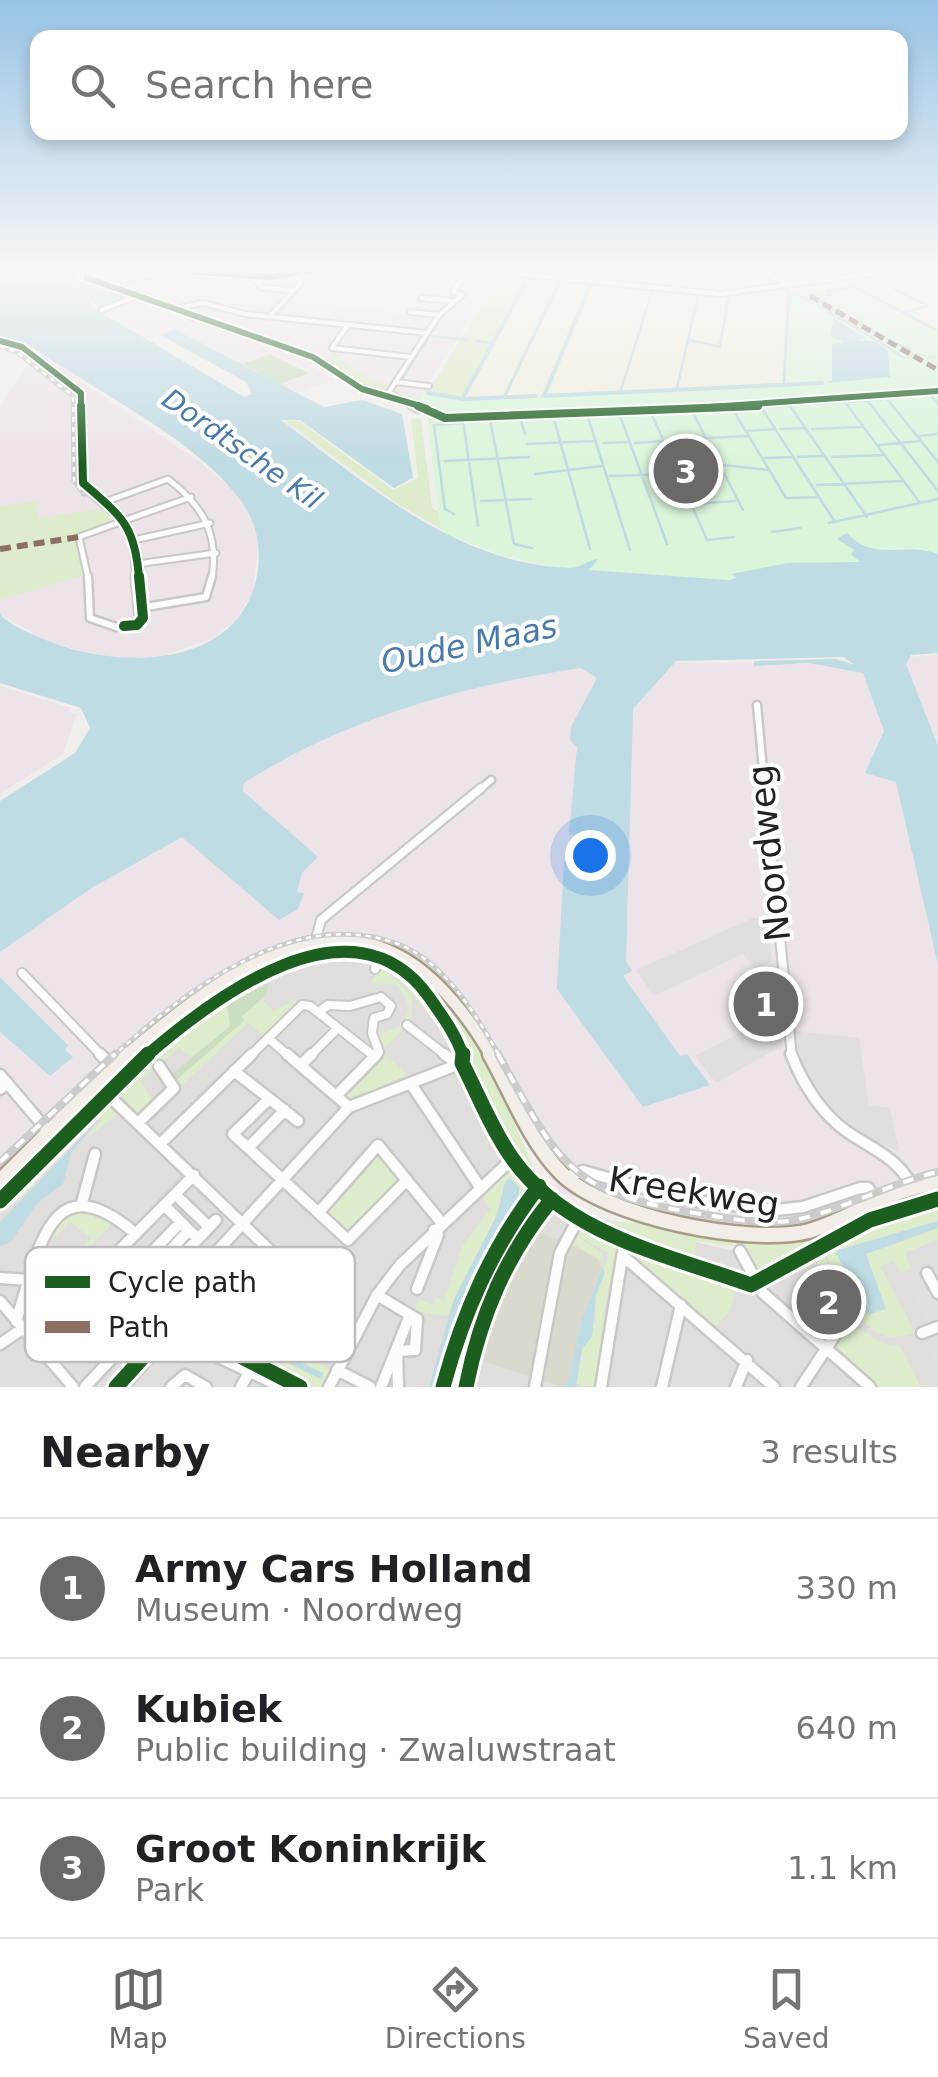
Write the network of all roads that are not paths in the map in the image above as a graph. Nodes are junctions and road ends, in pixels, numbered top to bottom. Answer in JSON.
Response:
{"nodes":[{"id":1,"x":342,"y":335,"type":"edge"},
{"id":2,"x":426,"y":335,"type":"edge"},
{"id":3,"x":0,"y":342,"type":"edge"},
{"id":4,"x":411,"y":356,"type":"junction"},
{"id":5,"x":395,"y":382,"type":"junction"},
{"id":6,"x":429,"y":386,"type":"dead end"},
{"id":7,"x":418,"y":410,"type":"dead end"},
{"id":8,"x":191,"y":497,"type":"junction"},
{"id":9,"x":102,"y":503,"type":"junction"},
{"id":10,"x":123,"y":521,"type":"junction"},
{"id":11,"x":210,"y":523,"type":"junction"},
{"id":12,"x":134,"y":540,"type":"junction"},
{"id":13,"x":216,"y":552,"type":"junction"},
{"id":14,"x":137,"y":564,"type":"junction"},
{"id":15,"x":140,"y":608,"type":"junction"},
{"id":16,"x":124,"y":626,"type":"joint"},
{"id":17,"x":757,"y":705,"type":"dead end"},
{"id":18,"x":491,"y":780,"type":"dead end"},
{"id":19,"x":315,"y":942,"type":"junction"},
{"id":20,"x":382,"y":958,"type":"junction"},
{"id":21,"x":375,"y":969,"type":"dead end"},
{"id":22,"x":22,"y":973,"type":"dead end"},
{"id":23,"x":318,"y":1012,"type":"junction"},
{"id":24,"x":407,"y":1025,"type":"dead end"},
{"id":25,"x":338,"y":1028,"type":"junction"},
{"id":26,"x":268,"y":1038,"type":"junction"},
{"id":27,"x":374,"y":1056,"type":"junction"},
{"id":28,"x":459,"y":1063,"type":"junction"},
{"id":29,"x":301,"y":1065,"type":"junction"},
{"id":30,"x":159,"y":1066,"type":"dead end"},
{"id":31,"x":113,"y":1067,"type":"junction"},
{"id":32,"x":234,"y":1071,"type":"junction"},
{"id":33,"x":2,"y":1082,"type":"edge"},
{"id":34,"x":411,"y":1084,"type":"junction"},
{"id":35,"x":337,"y":1095,"type":"junction"},
{"id":36,"x":268,"y":1100,"type":"junction"},
{"id":37,"x":348,"y":1108,"type":"junction"},
{"id":38,"x":285,"y":1110,"type":"junction"},
{"id":39,"x":298,"y":1121,"type":"dead end"},
{"id":40,"x":139,"y":1122,"type":"junction"},
{"id":41,"x":48,"y":1131,"type":"junction"},
{"id":42,"x":161,"y":1142,"type":"junction"},
{"id":43,"x":248,"y":1148,"type":"junction"},
{"id":44,"x":95,"y":1154,"type":"dead end"},
{"id":45,"x":512,"y":1159,"type":"junction"},
{"id":46,"x":2,"y":1172,"type":"edge"},
{"id":47,"x":194,"y":1175,"type":"junction"},
{"id":48,"x":565,"y":1176,"type":"junction"},
{"id":49,"x":283,"y":1180,"type":"junction"},
{"id":50,"x":407,"y":1180,"type":"junction"},
{"id":51,"x":938,"y":1182,"type":"edge"},
{"id":52,"x":912,"y":1186,"type":"junction"},
{"id":53,"x":480,"y":1187,"type":"junction"},
{"id":54,"x":548,"y":1191,"type":"junction"},
{"id":55,"x":180,"y":1199,"type":"dead end"},
{"id":56,"x":876,"y":1200,"type":"junction"},
{"id":57,"x":82,"y":1203,"type":"junction"},
{"id":58,"x":164,"y":1205,"type":"junction"},
{"id":59,"x":319,"y":1212,"type":"junction"},
{"id":60,"x":199,"y":1217,"type":"junction"},
{"id":61,"x":578,"y":1219,"type":"junction"},
{"id":62,"x":243,"y":1224,"type":"junction"},
{"id":63,"x":438,"y":1226,"type":"junction"},
{"id":64,"x":189,"y":1230,"type":"junction"},
{"id":65,"x":136,"y":1234,"type":"junction"},
{"id":66,"x":625,"y":1239,"type":"junction"},
{"id":67,"x":42,"y":1247,"type":"edge"},
{"id":68,"x":123,"y":1247,"type":"edge"},
{"id":69,"x":169,"y":1247,"type":"edge"},
{"id":70,"x":174,"y":1247,"type":"edge"},
{"id":71,"x":182,"y":1247,"type":"edge"},
{"id":72,"x":223,"y":1247,"type":"edge"},
{"id":73,"x":267,"y":1247,"type":"edge"},
{"id":74,"x":740,"y":1250,"type":"dead end"},
{"id":75,"x":622,"y":1256,"type":"junction"},
{"id":76,"x":927,"y":1273,"type":"dead end"},
{"id":77,"x":0,"y":1278,"type":"edge"},
{"id":78,"x":25,"y":1280,"type":"edge"},
{"id":79,"x":757,"y":1284,"type":"junction"},
{"id":80,"x":417,"y":1288,"type":"dead end"},
{"id":81,"x":938,"y":1292,"type":"edge"},
{"id":82,"x":377,"y":1294,"type":"junction"},
{"id":83,"x":0,"y":1301,"type":"edge"},
{"id":84,"x":25,"y":1302,"type":"edge"},
{"id":85,"x":681,"y":1305,"type":"junction"},
{"id":86,"x":474,"y":1316,"type":"junction"},
{"id":87,"x":25,"y":1322,"type":"edge"},
{"id":88,"x":20,"y":1324,"type":"junction"},
{"id":89,"x":938,"y":1327,"type":"edge"},
{"id":90,"x":840,"y":1329,"type":"dead end"},
{"id":91,"x":25,"y":1330,"type":"edge"},
{"id":92,"x":355,"y":1332,"type":"edge"},
{"id":93,"x":922,"y":1332,"type":"dead end"},
{"id":94,"x":0,"y":1344,"type":"edge"},
{"id":95,"x":824,"y":1347,"type":"junction"},
{"id":96,"x":397,"y":1351,"type":"junction"},
{"id":97,"x":747,"y":1360,"type":"junction"},
{"id":98,"x":51,"y":1362,"type":"edge"},
{"id":99,"x":108,"y":1362,"type":"edge"},
{"id":100,"x":232,"y":1362,"type":"edge"},
{"id":101,"x":341,"y":1362,"type":"edge"},
{"id":102,"x":143,"y":1363,"type":"edge"},
{"id":103,"x":250,"y":1370,"type":"junction"},
{"id":104,"x":337,"y":1370,"type":"junction"},
{"id":105,"x":536,"y":1382,"type":"edge"},
{"id":106,"x":72,"y":1387,"type":"edge"},
{"id":107,"x":85,"y":1387,"type":"edge"},
{"id":108,"x":122,"y":1387,"type":"edge"},
{"id":109,"x":170,"y":1387,"type":"edge"},
{"id":110,"x":206,"y":1387,"type":"edge"},
{"id":111,"x":241,"y":1387,"type":"edge"},
{"id":112,"x":282,"y":1387,"type":"edge"},
{"id":113,"x":329,"y":1387,"type":"edge"},
{"id":114,"x":370,"y":1387,"type":"edge"},
{"id":115,"x":381,"y":1387,"type":"edge"},
{"id":116,"x":398,"y":1387,"type":"edge"},
{"id":117,"x":450,"y":1387,"type":"edge"},
{"id":118,"x":459,"y":1387,"type":"edge"},
{"id":119,"x":601,"y":1387,"type":"edge"},
{"id":120,"x":662,"y":1387,"type":"edge"},
{"id":121,"x":736,"y":1387,"type":"edge"},
{"id":122,"x":774,"y":1387,"type":"edge"},
{"id":123,"x":801,"y":1387,"type":"edge"},
{"id":124,"x":870,"y":1387,"type":"edge"}],
"edges":[{"from":1,"to":4,"type":"street"},
{"from":2,"to":4,"type":"street"},
{"from":3,"to":9,"type":"street"},
{"from":4,"to":5,"type":"street"},
{"from":5,"to":6,"type":"street"},
{"from":5,"to":7,"type":"street"},
{"from":8,"to":9,"type":"street"},
{"from":8,"to":10,"type":"street"},
{"from":8,"to":11,"type":"street"},
{"from":9,"to":10,"type":"street"},
{"from":10,"to":12,"type":"street"},
{"from":10,"to":16,"type":"street"},
{"from":11,"to":12,"type":"street"},
{"from":11,"to":13,"type":"street"},
{"from":12,"to":14,"type":"street"},
{"from":13,"to":14,"type":"street"},
{"from":13,"to":15,"type":"street"},
{"from":14,"to":15,"type":"street"},
{"from":15,"to":16,"type":"street"},
{"from":17,"to":52,"type":"street","name":"Noordweg"},
{"from":18,"to":19,"type":"street"},
{"from":19,"to":31,"type":"main road"},
{"from":19,"to":48,"type":"main road"},
{"from":20,"to":21,"type":"street"},
{"from":20,"to":28,"type":"street"},
{"from":20,"to":40,"type":"street"},
{"from":22,"to":31,"type":"street"},
{"from":23,"to":25,"type":"street"},
{"from":23,"to":26,"type":"street"},
{"from":23,"to":27,"type":"street"},
{"from":24,"to":28,"type":"street"},
{"from":25,"to":27,"type":"street"},
{"from":25,"to":29,"type":"street"},
{"from":26,"to":29,"type":"street"},
{"from":26,"to":32,"type":"street"},
{"from":27,"to":35,"type":"street"},
{"from":28,"to":34,"type":"street"},
{"from":28,"to":45,"type":"street"},
{"from":29,"to":35,"type":"street"},
{"from":30,"to":40,"type":"street"},
{"from":31,"to":41,"type":"main road"},
{"from":32,"to":36,"type":"street"},
{"from":32,"to":42,"type":"street"},
{"from":33,"to":41,"type":"street"},
{"from":34,"to":37,"type":"street"},
{"from":34,"to":53,"type":"street"},
{"from":35,"to":37,"type":"street"},
{"from":36,"to":38,"type":"street"},
{"from":36,"to":43,"type":"street"},
{"from":37,"to":49,"type":"street"},
{"from":38,"to":39,"type":"street"},
{"from":38,"to":43,"type":"street"},
{"from":40,"to":42,"type":"street"},
{"from":41,"to":46,"type":"main road"},
{"from":42,"to":47,"type":"street"},
{"from":43,"to":49,"type":"street"},
{"from":44,"to":57,"type":"street"},
{"from":45,"to":53,"type":"street"},
{"from":45,"to":54,"type":"street"},
{"from":47,"to":58,"type":"street"},
{"from":47,"to":62,"type":"street"},
{"from":48,"to":54,"type":"main road"},
{"from":48,"to":56,"type":"street","name":"Kreekweg"},
{"from":48,"to":56,"type":"main road"},
{"from":49,"to":59,"type":"street"},
{"from":49,"to":62,"type":"street"},
{"from":50,"to":59,"type":"street"},
{"from":50,"to":59,"type":"street"},
{"from":50,"to":63,"type":"street"},
{"from":51,"to":52,"type":"main road"},
{"from":52,"to":56,"type":"main road"},
{"from":53,"to":63,"type":"street"},
{"from":54,"to":61,"type":"street"},
{"from":54,"to":86,"type":"main road","bridge":true},
{"from":55,"to":60,"type":"street"},
{"from":57,"to":65,"type":"street"},
{"from":57,"to":67,"type":"street"},
{"from":58,"to":64,"type":"street"},
{"from":58,"to":65,"type":"street"},
{"from":60,"to":64,"type":"street"},
{"from":60,"to":64,"type":"street"},
{"from":61,"to":66,"type":"street"},
{"from":61,"to":105,"type":"street"},
{"from":62,"to":72,"type":"street"},
{"from":62,"to":73,"type":"street"},
{"from":63,"to":80,"type":"street"},
{"from":63,"to":82,"type":"street"},
{"from":64,"to":69,"type":"street"},
{"from":64,"to":70,"type":"street"},
{"from":64,"to":71,"type":"street"},
{"from":65,"to":68,"type":"street"},
{"from":66,"to":75,"type":"street"},
{"from":66,"to":79,"type":"street"},
{"from":74,"to":79,"type":"street"},
{"from":75,"to":85,"type":"street"},
{"from":75,"to":119,"type":"street"},
{"from":76,"to":81,"type":"street"},
{"from":77,"to":78,"type":"street"},
{"from":79,"to":95,"type":"street"},
{"from":82,"to":92,"type":"street"},
{"from":82,"to":96,"type":"street"},
{"from":83,"to":88,"type":"street"},
{"from":84,"to":88,"type":"street"},
{"from":85,"to":97,"type":"street"},
{"from":85,"to":120,"type":"street"},
{"from":86,"to":117,"type":"main road"},
{"from":86,"to":118,"type":"main road"},
{"from":87,"to":88,"type":"street"},
{"from":88,"to":91,"type":"street"},
{"from":88,"to":94,"type":"street"},
{"from":89,"to":93,"type":"street"},
{"from":90,"to":95,"type":"street"},
{"from":95,"to":123,"type":"street"},
{"from":95,"to":124,"type":"street"},
{"from":96,"to":115,"type":"street"},
{"from":96,"to":116,"type":"street"},
{"from":97,"to":121,"type":"street"},
{"from":97,"to":122,"type":"street"},
{"from":98,"to":106,"type":"street"},
{"from":99,"to":107,"type":"street"},
{"from":100,"to":103,"type":"street"},
{"from":101,"to":104,"type":"street"},
{"from":102,"to":108,"type":"street"},
{"from":103,"to":111,"type":"street"},
{"from":103,"to":112,"type":"street"},
{"from":104,"to":113,"type":"street"},
{"from":104,"to":114,"type":"street"},
{"from":109,"to":110,"type":"street"}]}
